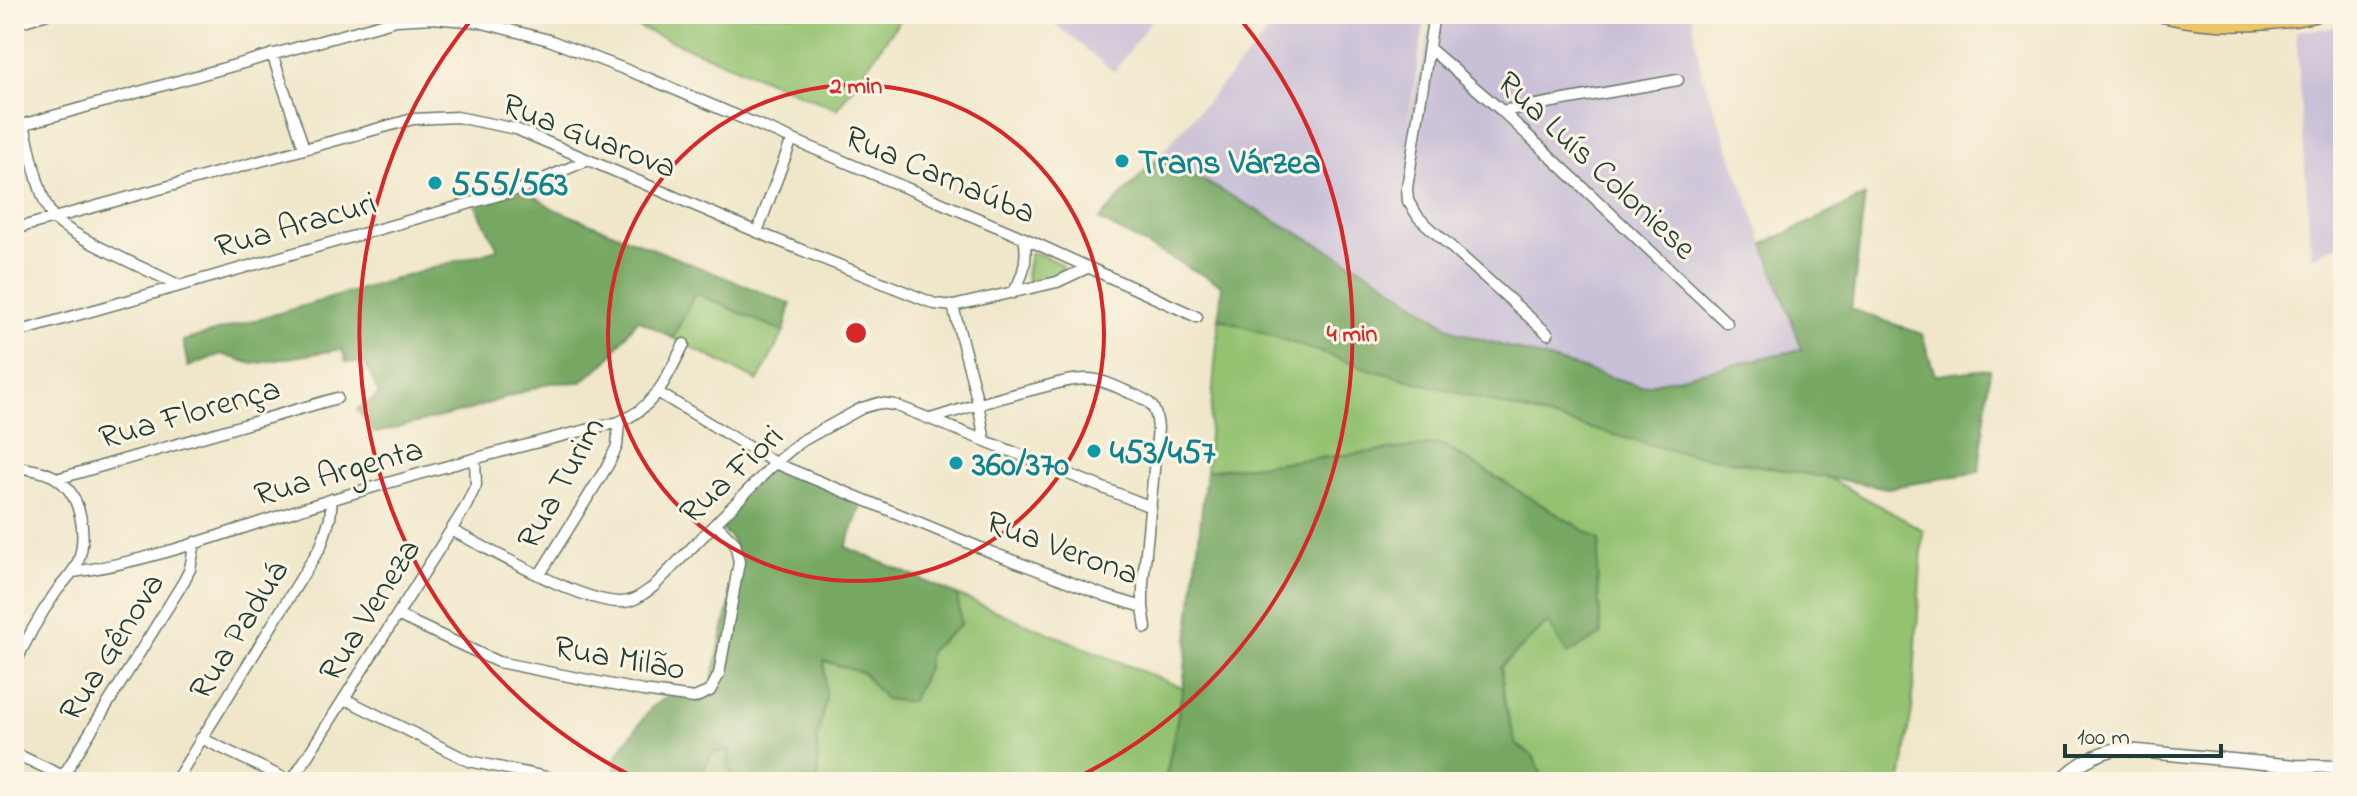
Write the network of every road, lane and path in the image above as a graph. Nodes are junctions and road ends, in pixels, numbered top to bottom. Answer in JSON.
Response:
{"nodes":[{"id":1,"x":47,"y":14,"type":"edge"},
{"id":2,"x":1434,"y":14,"type":"edge"},
{"id":3,"x":2163,"y":14,"type":"edge"},
{"id":4,"x":2314,"y":14,"type":"edge"},
{"id":5,"x":432,"y":16,"type":"edge"},
{"id":6,"x":14,"y":24,"type":"edge"},
{"id":7,"x":1429,"y":48,"type":"junction"},
{"id":8,"x":272,"y":54,"type":"junction"},
{"id":9,"x":1678,"y":80,"type":"dead end"},
{"id":10,"x":1502,"y":111,"type":"junction"},
{"id":11,"x":19,"y":125,"type":"edge"},
{"id":12,"x":792,"y":139,"type":"junction"},
{"id":13,"x":304,"y":148,"type":"junction"},
{"id":14,"x":588,"y":160,"type":"junction"},
{"id":15,"x":53,"y":218,"type":"junction"},
{"id":16,"x":14,"y":229,"type":"edge"},
{"id":17,"x":757,"y":232,"type":"junction"},
{"id":18,"x":1024,"y":238,"type":"junction"},
{"id":19,"x":1087,"y":268,"type":"junction"},
{"id":20,"x":178,"y":285,"type":"junction"},
{"id":21,"x":1013,"y":293,"type":"junction"},
{"id":22,"x":953,"y":306,"type":"junction"},
{"id":23,"x":1197,"y":317,"type":"dead end"},
{"id":24,"x":1727,"y":323,"type":"dead end"},
{"id":25,"x":14,"y":333,"type":"edge"},
{"id":26,"x":1548,"y":334,"type":"dead end"},
{"id":27,"x":684,"y":344,"type":"dead end"},
{"id":28,"x":659,"y":393,"type":"junction"},
{"id":29,"x":337,"y":398,"type":"dead end"},
{"id":30,"x":978,"y":403,"type":"junction"},
{"id":31,"x":931,"y":419,"type":"junction"},
{"id":32,"x":619,"y":422,"type":"junction"},
{"id":33,"x":985,"y":441,"type":"junction"},
{"id":34,"x":475,"y":460,"type":"junction"},
{"id":35,"x":775,"y":463,"type":"junction"},
{"id":36,"x":14,"y":466,"type":"edge"},
{"id":37,"x":57,"y":479,"type":"junction"},
{"id":38,"x":332,"y":499,"type":"junction"},
{"id":39,"x":1151,"y":507,"type":"junction"},
{"id":40,"x":716,"y":524,"type":"junction"},
{"id":41,"x":451,"y":530,"type":"junction"},
{"id":42,"x":195,"y":542,"type":"junction"},
{"id":43,"x":73,"y":572,"type":"junction"},
{"id":44,"x":540,"y":574,"type":"junction"},
{"id":45,"x":1143,"y":607,"type":"junction"},
{"id":46,"x":397,"y":615,"type":"junction"},
{"id":47,"x":1146,"y":628,"type":"dead end"},
{"id":48,"x":14,"y":667,"type":"edge"},
{"id":49,"x":345,"y":699,"type":"junction"},
{"id":50,"x":201,"y":738,"type":"junction"},
{"id":51,"x":14,"y":753,"type":"edge"},
{"id":52,"x":2343,"y":767,"type":"edge"},
{"id":53,"x":63,"y":776,"type":"junction"},
{"id":54,"x":76,"y":782,"type":"edge"},
{"id":55,"x":175,"y":782,"type":"edge"},
{"id":56,"x":291,"y":782,"type":"edge"},
{"id":57,"x":570,"y":782,"type":"edge"},
{"id":58,"x":2060,"y":782,"type":"edge"}],
"edges":[{"from":1,"to":6,"type":"street"},
{"from":2,"to":7,"type":"street"},
{"from":3,"to":4,"type":"main road"},
{"from":5,"to":8,"type":"street","name":"Rua Carnaúba"},
{"from":5,"to":12,"type":"street","name":"Rua Carnaúba"},
{"from":7,"to":10,"type":"street","name":"Rua Luís Coloniese"},
{"from":7,"to":26,"type":"street"},
{"from":8,"to":11,"type":"street","name":"Rua Carnaúba"},
{"from":8,"to":13,"type":"street"},
{"from":9,"to":10,"type":"street"},
{"from":10,"to":24,"type":"street","name":"Rua Luís Coloniese"},
{"from":11,"to":15,"type":"street"},
{"from":12,"to":17,"type":"street"},
{"from":12,"to":18,"type":"street","name":"Rua Carnaúba"},
{"from":13,"to":14,"type":"street","name":"Rua Guarova"},
{"from":13,"to":15,"type":"street","name":"Rua Guarova"},
{"from":14,"to":17,"type":"street","name":"Rua Guarova"},
{"from":14,"to":20,"type":"street","name":"Rua Aracuri"},
{"from":15,"to":16,"type":"street","name":"Rua Guarova"},
{"from":15,"to":20,"type":"street"},
{"from":17,"to":22,"type":"street","name":"Rua Guarova"},
{"from":18,"to":19,"type":"street","name":"Rua Carnaúba"},
{"from":18,"to":21,"type":"street"},
{"from":19,"to":21,"type":"street","name":"Rua Guarova"},
{"from":19,"to":23,"type":"street","name":"Rua Carnaúba"},
{"from":20,"to":25,"type":"street","name":"Rua Aracuri"},
{"from":21,"to":22,"type":"street","name":"Rua Guarova"},
{"from":22,"to":30,"type":"street"},
{"from":27,"to":28,"type":"street","name":"Rua Turim"},
{"from":28,"to":32,"type":"street","name":"Rua Turim"},
{"from":28,"to":35,"type":"street","name":"Rua Verona"},
{"from":29,"to":37,"type":"street","name":"Rua Florença"},
{"from":30,"to":31,"type":"street","name":"Rua Verona"},
{"from":30,"to":33,"type":"street"},
{"from":30,"to":39,"type":"street","name":"Rua Verona"},
{"from":31,"to":33,"type":"street","name":"Rua Fiori"},
{"from":31,"to":35,"type":"street","name":"Rua Fiori"},
{"from":32,"to":34,"type":"street","name":"Rua Argenta"},
{"from":32,"to":44,"type":"street","name":"Rua Turim"},
{"from":33,"to":39,"type":"street","name":"Rua Fiori"},
{"from":34,"to":38,"type":"street","name":"Rua Argenta"},
{"from":34,"to":41,"type":"street","name":"Rua Veneza"},
{"from":35,"to":40,"type":"street","name":"Rua Fiori"},
{"from":35,"to":45,"type":"street","name":"Rua Verona"},
{"from":36,"to":37,"type":"street"},
{"from":37,"to":43,"type":"street"},
{"from":38,"to":42,"type":"street","name":"Rua Argenta"},
{"from":38,"to":50,"type":"street","name":"Rua Paduá"},
{"from":39,"to":45,"type":"street","name":"Rua Verona"},
{"from":40,"to":44,"type":"street","name":"Rua Fiori"},
{"from":40,"to":46,"type":"street","name":"Rua Milão"},
{"from":41,"to":44,"type":"street","name":"Rua Fiori"},
{"from":41,"to":46,"type":"street","name":"Rua Veneza"},
{"from":42,"to":43,"type":"street","name":"Rua Argenta"},
{"from":42,"to":53,"type":"street","name":"Rua Gênova"},
{"from":43,"to":48,"type":"street"},
{"from":45,"to":47,"type":"street"},
{"from":46,"to":49,"type":"street","name":"Rua Veneza"},
{"from":49,"to":56,"type":"street","name":"Rua Veneza"},
{"from":49,"to":57,"type":"street"},
{"from":50,"to":55,"type":"street","name":"Rua Paduá"},
{"from":50,"to":56,"type":"street"},
{"from":51,"to":53,"type":"street"},
{"from":52,"to":58,"type":"street"},
{"from":53,"to":54,"type":"street"}]}
